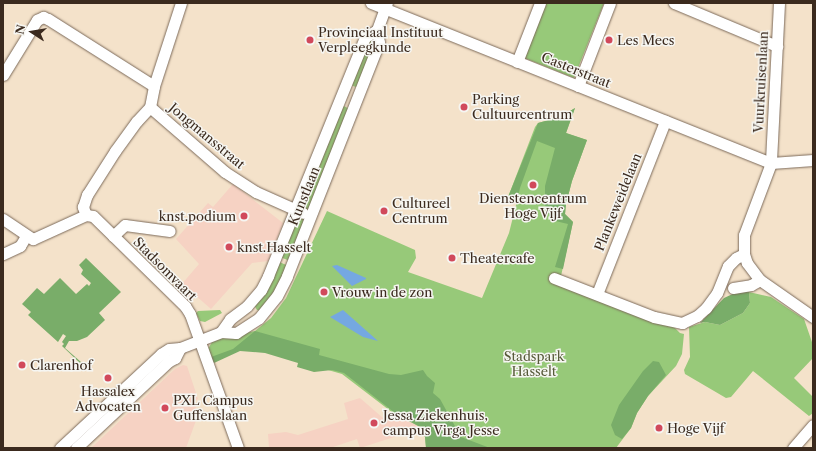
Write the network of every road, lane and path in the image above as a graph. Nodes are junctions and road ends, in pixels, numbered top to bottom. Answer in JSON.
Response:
{"nodes":[{"id":1,"x":181,"y":3,"type":"edge"},
{"id":2,"x":371,"y":3,"type":"edge"},
{"id":3,"x":540,"y":3,"type":"edge"},
{"id":4,"x":610,"y":3,"type":"edge"},
{"id":5,"x":674,"y":3,"type":"edge"},
{"id":6,"x":779,"y":3,"type":"edge"},
{"id":7,"x":386,"y":6,"type":"edge"},
{"id":8,"x":377,"y":30,"type":"junction"},
{"id":9,"x":778,"y":46,"type":"junction"},
{"id":10,"x":517,"y":62,"type":"junction"},
{"id":11,"x":3,"y":75,"type":"edge"},
{"id":12,"x":154,"y":86,"type":"junction"},
{"id":13,"x":578,"y":86,"type":"junction"},
{"id":14,"x":339,"y":100,"type":"junction"},
{"id":15,"x":355,"y":106,"type":"junction"},
{"id":16,"x":150,"y":107,"type":"junction"},
{"id":17,"x":665,"y":121,"type":"junction"},
{"id":18,"x":813,"y":160,"type":"edge"},
{"id":19,"x":771,"y":163,"type":"junction"},
{"id":20,"x":296,"y":211,"type":"junction"},
{"id":21,"x":86,"y":215,"type":"junction"},
{"id":22,"x":310,"y":216,"type":"junction"},
{"id":23,"x":3,"y":219,"type":"edge"},
{"id":24,"x":170,"y":231,"type":"dead end"},
{"id":25,"x":26,"y":236,"type":"junction"},
{"id":26,"x":113,"y":236,"type":"junction"},
{"id":27,"x":3,"y":254,"type":"edge"},
{"id":28,"x":744,"y":254,"type":"junction"},
{"id":29,"x":554,"y":278,"type":"dead end"},
{"id":30,"x":760,"y":280,"type":"junction"},
{"id":31,"x":733,"y":288,"type":"dead end"},
{"id":32,"x":597,"y":294,"type":"junction"},
{"id":33,"x":247,"y":306,"type":"junction"},
{"id":34,"x":813,"y":317,"type":"edge"},
{"id":35,"x":259,"y":318,"type":"junction"},
{"id":36,"x":221,"y":332,"type":"junction"},
{"id":37,"x":200,"y":340,"type":"junction"},
{"id":38,"x":180,"y":348,"type":"junction"},
{"id":39,"x":813,"y":425,"type":"edge"},
{"id":40,"x":60,"y":448,"type":"edge"},
{"id":41,"x":76,"y":448,"type":"edge"},
{"id":42,"x":238,"y":448,"type":"edge"},
{"id":43,"x":793,"y":448,"type":"edge"}],
"edges":[{"from":1,"to":12,"type":"street"},
{"from":2,"to":7,"type":"street","name":"Casterstraat"},
{"from":3,"to":10,"type":"street"},
{"from":4,"to":13,"type":"street"},
{"from":5,"to":9,"type":"street"},
{"from":6,"to":9,"type":"street","name":"Vuurkruisenlaan"},
{"from":7,"to":8,"type":"street","name":"Kunstlaan"},
{"from":7,"to":10,"type":"street","name":"Casterstraat"},
{"from":8,"to":14,"type":"street","name":"Kunstlaan"},
{"from":8,"to":15,"type":"street","name":"Kunstlaan"},
{"from":9,"to":19,"type":"street","name":"Vuurkruisenlaan"},
{"from":10,"to":13,"type":"street","name":"Casterstraat"},
{"from":11,"to":12,"type":"street"},
{"from":12,"to":16,"type":"street"},
{"from":13,"to":17,"type":"street","name":"Casterstraat"},
{"from":14,"to":15,"type":"street"},
{"from":14,"to":20,"type":"street","name":"Kunstlaan"},
{"from":15,"to":22,"type":"street","name":"Kunstlaan"},
{"from":16,"to":20,"type":"street","name":"Jongmansstraat"},
{"from":16,"to":21,"type":"street"},
{"from":17,"to":19,"type":"street","name":"Casterstraat"},
{"from":17,"to":32,"type":"street","name":"Plankeweidelaan"},
{"from":18,"to":19,"type":"street"},
{"from":19,"to":28,"type":"street","name":"Vuurkruisenlaan"},
{"from":20,"to":22,"type":"street","name":"Jongmansstraat"},
{"from":20,"to":33,"type":"street","name":"Kunstlaan"},
{"from":21,"to":25,"type":"street"},
{"from":21,"to":26,"type":"street","name":"Stadsomvaart"},
{"from":22,"to":35,"type":"street","name":"Kunstlaan"},
{"from":23,"to":25,"type":"street"},
{"from":24,"to":26,"type":"street"},
{"from":25,"to":27,"type":"street"},
{"from":26,"to":37,"type":"street","name":"Stadsomvaart"},
{"from":28,"to":30,"type":"street"},
{"from":28,"to":32,"type":"street"},
{"from":29,"to":32,"type":"street"},
{"from":30,"to":31,"type":"street"},
{"from":30,"to":34,"type":"street"},
{"from":33,"to":35,"type":"street"},
{"from":33,"to":36,"type":"street","name":"Kunstlaan"},
{"from":35,"to":36,"type":"street","name":"Kunstlaan"},
{"from":36,"to":37,"type":"street","name":"Kunstlaan"},
{"from":37,"to":38,"type":"street","name":"Kunstlaan"},
{"from":37,"to":42,"type":"street","name":"Stadsomvaart"},
{"from":38,"to":40,"type":"street","name":"Kunstlaan"},
{"from":38,"to":41,"type":"street","name":"Kunstlaan"},
{"from":39,"to":43,"type":"street"}]}
